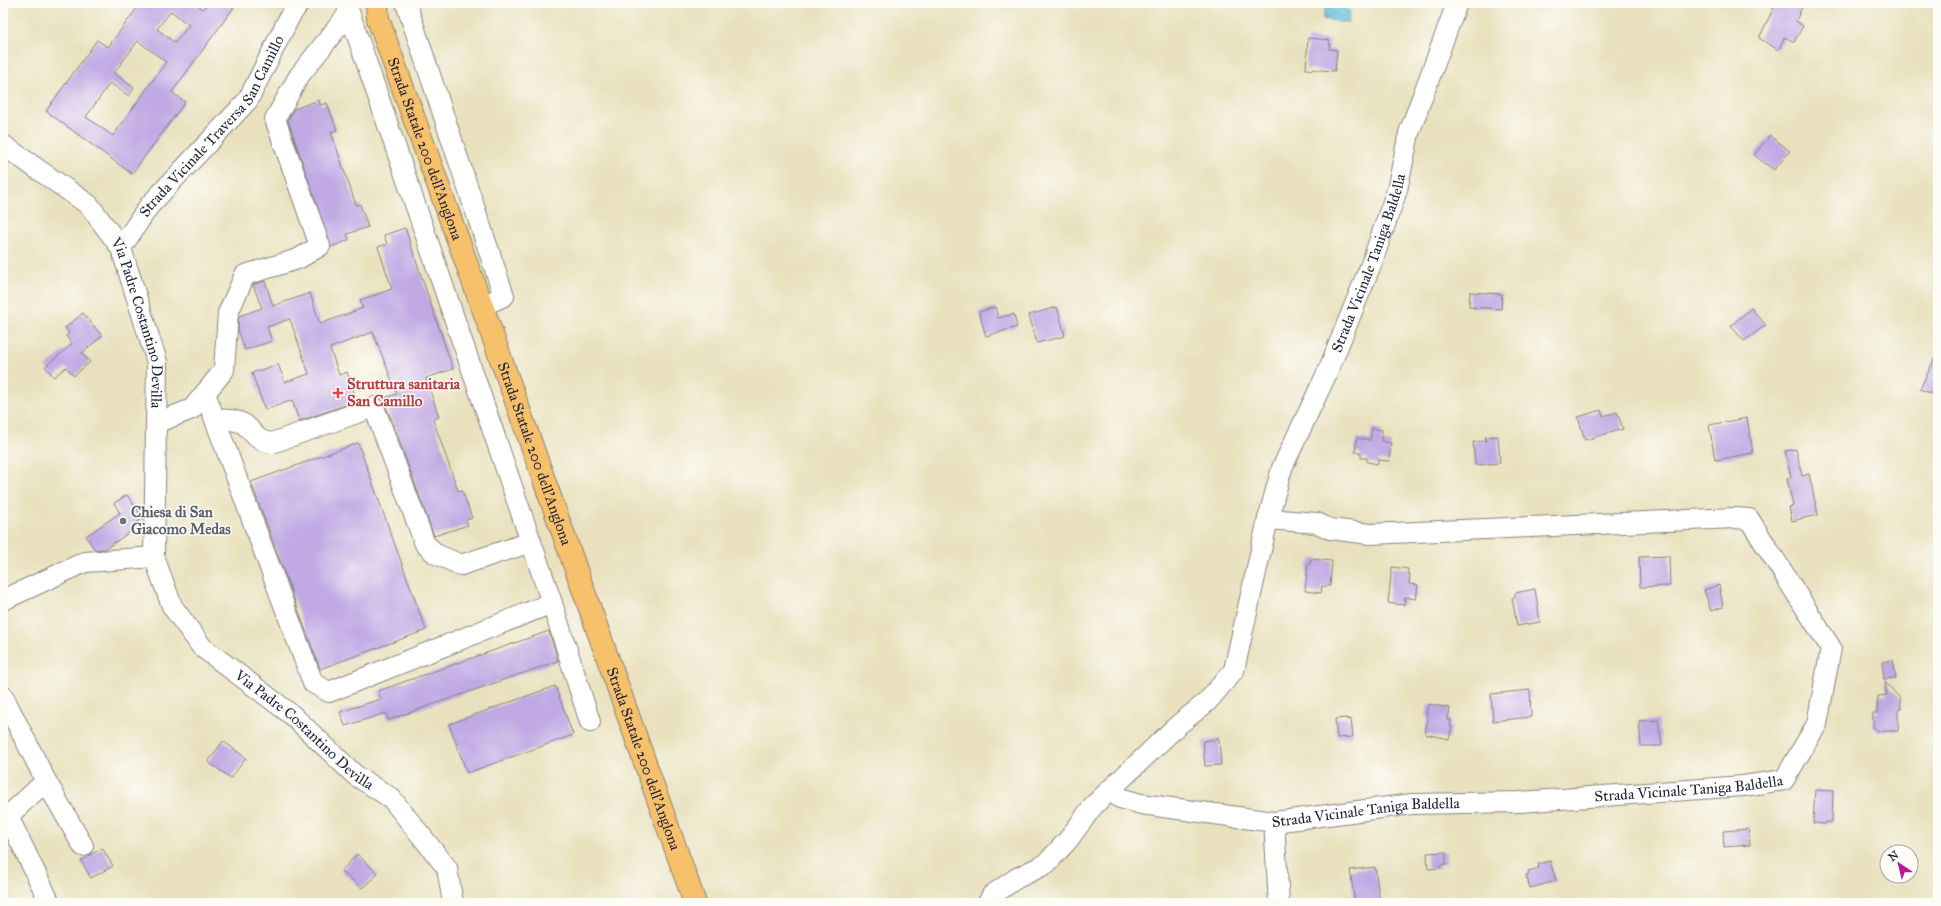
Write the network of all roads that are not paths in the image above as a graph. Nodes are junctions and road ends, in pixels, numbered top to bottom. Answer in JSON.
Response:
{"nodes":[{"id":1,"x":299,"y":3,"type":"edge"},
{"id":2,"x":377,"y":3,"type":"edge"},
{"id":3,"x":406,"y":3,"type":"edge"},
{"id":4,"x":1457,"y":3,"type":"edge"},
{"id":5,"x":348,"y":8,"type":"edge"},
{"id":6,"x":3,"y":145,"type":"edge"},
{"id":7,"x":121,"y":248,"type":"junction"},
{"id":8,"x":482,"y":306,"type":"junction"},
{"id":9,"x":205,"y":393,"type":"junction"},
{"id":10,"x":215,"y":419,"type":"junction"},
{"id":11,"x":156,"y":423,"type":"junction"},
{"id":12,"x":1268,"y":519,"type":"junction"},
{"id":13,"x":531,"y":542,"type":"junction"},
{"id":14,"x":154,"y":557,"type":"junction"},
{"id":15,"x":3,"y":600,"type":"edge"},
{"id":16,"x":552,"y":603,"type":"junction"},
{"id":17,"x":3,"y":696,"type":"edge"},
{"id":18,"x":590,"y":722,"type":"dead end"},
{"id":19,"x":46,"y":781,"type":"junction"},
{"id":20,"x":1109,"y":790,"type":"junction"},
{"id":21,"x":1274,"y":822,"type":"junction"},
{"id":22,"x":83,"y":846,"type":"dead end"},
{"id":23,"x":50,"y":903,"type":"edge"},
{"id":24,"x":453,"y":903,"type":"edge"},
{"id":25,"x":695,"y":903,"type":"edge"},
{"id":26,"x":988,"y":903,"type":"edge"},
{"id":27,"x":1279,"y":903,"type":"edge"}],
"edges":[{"from":1,"to":7,"type":"street","name":"Strada Vicinale Traversa San Camillo"},
{"from":2,"to":8,"type":"main road","name":"Strada Statale 200 dell'Anglona"},
{"from":3,"to":8,"type":"street"},
{"from":4,"to":12,"type":"street","name":"Strada Vicinale Taniga Baldella"},
{"from":5,"to":9,"type":"street"},
{"from":5,"to":13,"type":"street"},
{"from":6,"to":7,"type":"street","name":"Via Padre Costantino Devilla"},
{"from":7,"to":11,"type":"street","name":"Via Padre Costantino Devilla"},
{"from":8,"to":25,"type":"main road","name":"Strada Statale 200 dell'Anglona"},
{"from":9,"to":10,"type":"street"},
{"from":9,"to":11,"type":"street"},
{"from":10,"to":13,"type":"street"},
{"from":10,"to":16,"type":"street"},
{"from":11,"to":14,"type":"street","name":"Via Padre Costantino Devilla"},
{"from":12,"to":20,"type":"street","name":"Strada Vicinale Taniga Baldella"},
{"from":12,"to":21,"type":"street","name":"Strada Vicinale Taniga Baldella"},
{"from":13,"to":16,"type":"street"},
{"from":14,"to":15,"type":"street"},
{"from":14,"to":24,"type":"street","name":"Via Padre Costantino Devilla"},
{"from":16,"to":18,"type":"street"},
{"from":17,"to":19,"type":"street"},
{"from":19,"to":22,"type":"street"},
{"from":19,"to":23,"type":"street"},
{"from":20,"to":21,"type":"street","name":"Strada Vicinale Taniga Baldella"},
{"from":20,"to":26,"type":"street","name":"Strada Vicinale Taniga Baldella"},
{"from":21,"to":27,"type":"street"}]}
